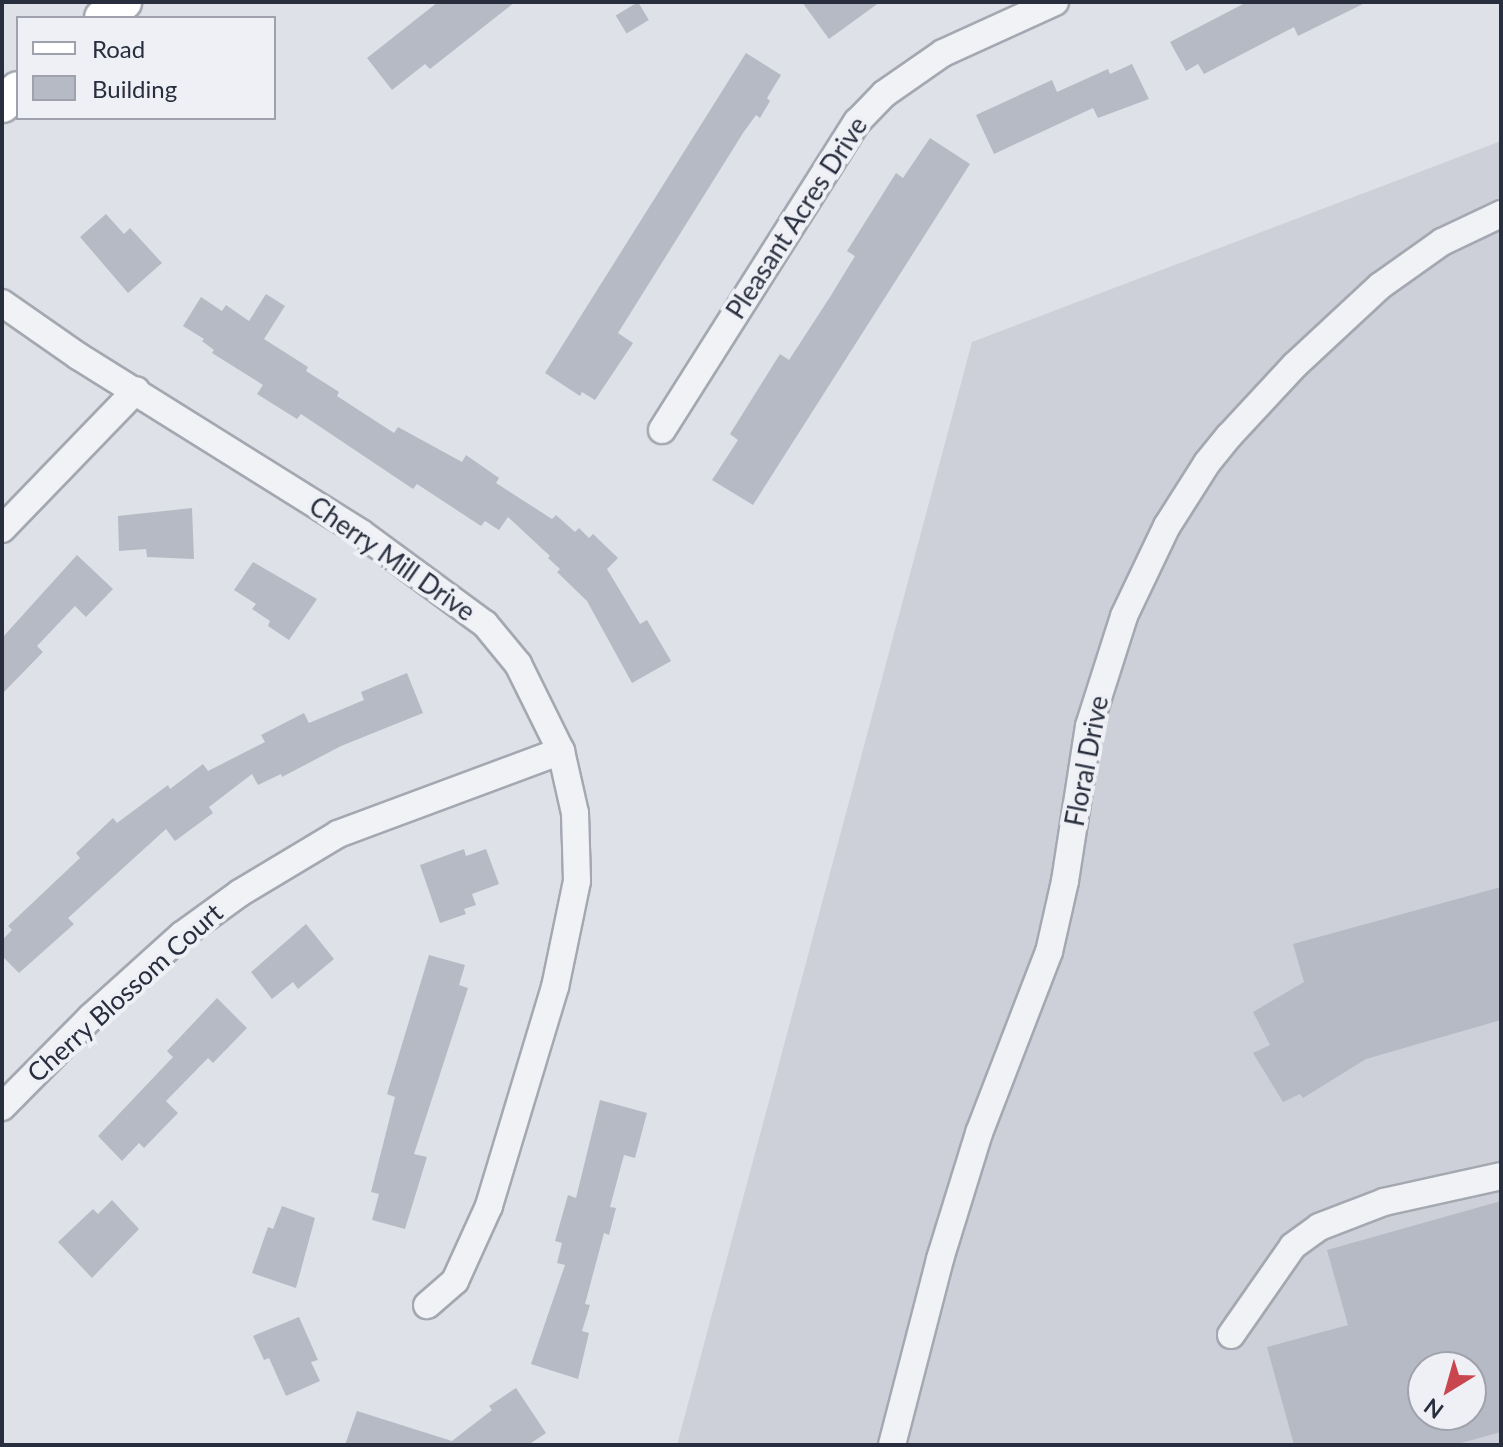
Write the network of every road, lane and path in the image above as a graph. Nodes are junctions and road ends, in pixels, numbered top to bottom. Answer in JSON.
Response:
{"nodes":[{"id":1,"x":123,"y":2,"type":"edge"},
{"id":2,"x":1055,"y":2,"type":"edge"},
{"id":3,"x":106,"y":16,"type":"edge"},
{"id":4,"x":1501,"y":214,"type":"edge"},
{"id":5,"x":2,"y":303,"type":"edge"},
{"id":6,"x":136,"y":390,"type":"junction"},
{"id":7,"x":662,"y":430,"type":"dead end"},
{"id":8,"x":2,"y":529,"type":"edge"},
{"id":9,"x":561,"y":751,"type":"junction"},
{"id":10,"x":2,"y":1107,"type":"edge"},
{"id":11,"x":1501,"y":1176,"type":"edge"},
{"id":12,"x":427,"y":1305,"type":"dead end"},
{"id":13,"x":1231,"y":1335,"type":"dead end"},
{"id":14,"x":892,"y":1445,"type":"edge"}],
"edges":[{"from":1,"to":3,"type":"main road"},
{"from":2,"to":7,"type":"street","name":"Pleasant Acres Drive"},
{"from":4,"to":14,"type":"street","name":"Floral Drive"},
{"from":5,"to":6,"type":"street","name":"Cherry Mill Drive"},
{"from":6,"to":8,"type":"street"},
{"from":6,"to":9,"type":"street","name":"Cherry Mill Drive"},
{"from":9,"to":10,"type":"street","name":"Cherry Blossom Court"},
{"from":9,"to":12,"type":"street","name":"Cherry Mill Drive"},
{"from":11,"to":13,"type":"street"}]}
